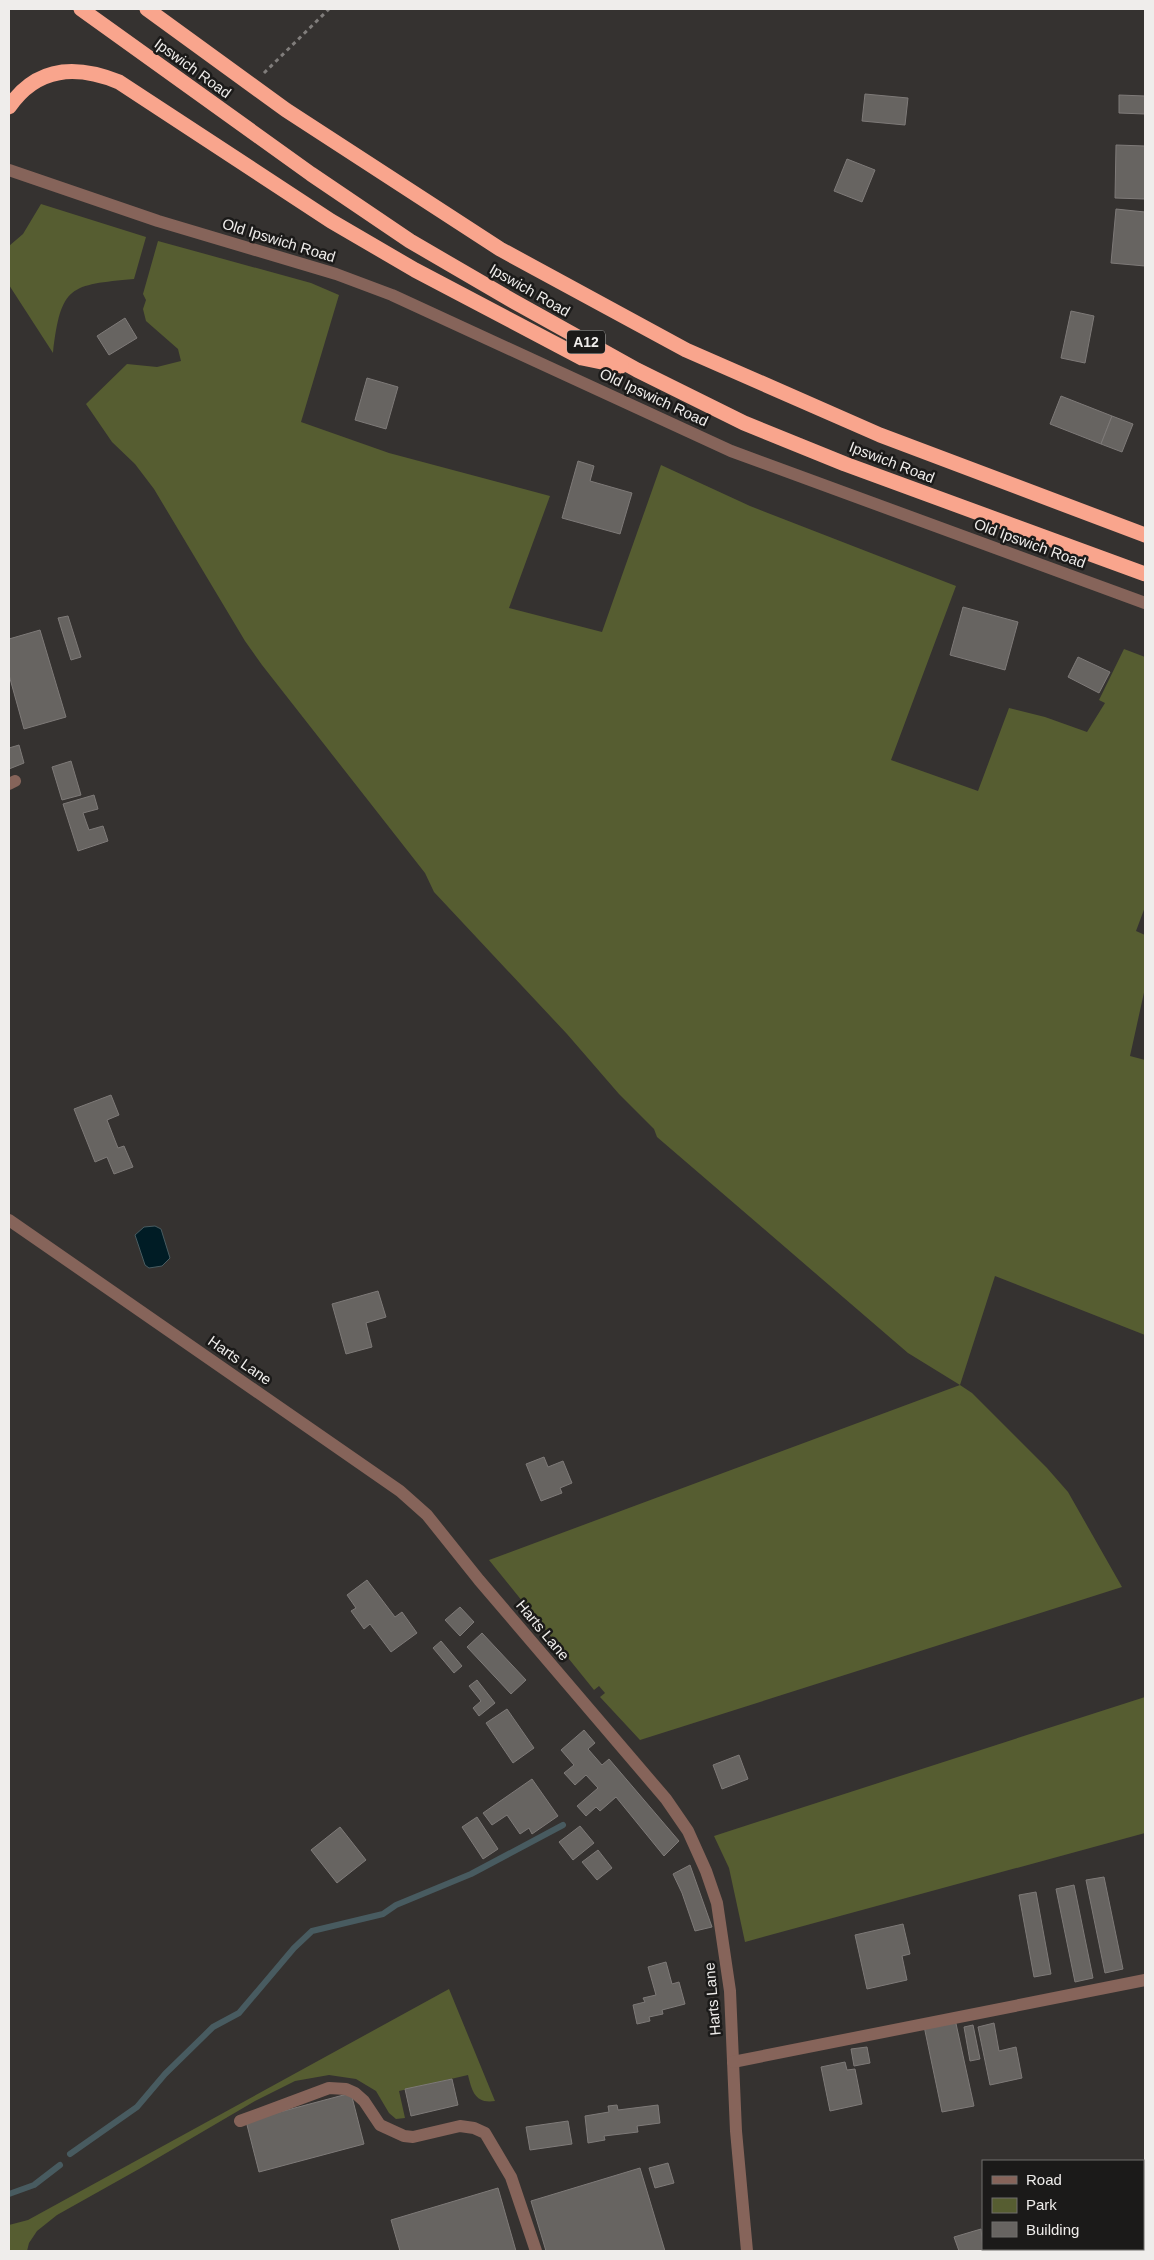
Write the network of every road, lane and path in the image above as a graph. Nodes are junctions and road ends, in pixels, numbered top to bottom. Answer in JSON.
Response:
{"nodes":[{"id":1,"x":81,"y":9,"type":"edge"},
{"id":2,"x":147,"y":9,"type":"edge"},
{"id":3,"x":329,"y":9,"type":"edge"},
{"id":4,"x":264,"y":74,"type":"dead end"},
{"id":5,"x":9,"y":107,"type":"edge"},
{"id":6,"x":9,"y":170,"type":"edge"},
{"id":7,"x":637,"y":370,"type":"junction"},
{"id":8,"x":1145,"y":535,"type":"edge"},
{"id":9,"x":1145,"y":574,"type":"edge"},
{"id":10,"x":1145,"y":603,"type":"edge"},
{"id":11,"x":9,"y":1220,"type":"edge"},
{"id":12,"x":1145,"y":1980,"type":"edge"},
{"id":13,"x":733,"y":2062,"type":"junction"},
{"id":14,"x":240,"y":2121,"type":"dead end"},
{"id":15,"x":536,"y":2251,"type":"edge"},
{"id":16,"x":747,"y":2251,"type":"edge"}],
"edges":[{"from":1,"to":7,"type":"highway","name":"Ipswich Road","number":"A12"},
{"from":2,"to":8,"type":"highway","name":"Ipswich Road","number":"A12"},
{"from":3,"to":4,"type":"path"},
{"from":5,"to":7,"type":"highway","number":"A12"},
{"from":6,"to":10,"type":"street","name":"Old Ipswich Road"},
{"from":7,"to":9,"type":"highway","name":"Ipswich Road","number":"A12"},
{"from":11,"to":13,"type":"street","name":"Harts Lane"},
{"from":12,"to":13,"type":"street"},
{"from":13,"to":16,"type":"street","name":"Harts Lane"},
{"from":14,"to":15,"type":"street"}]}
